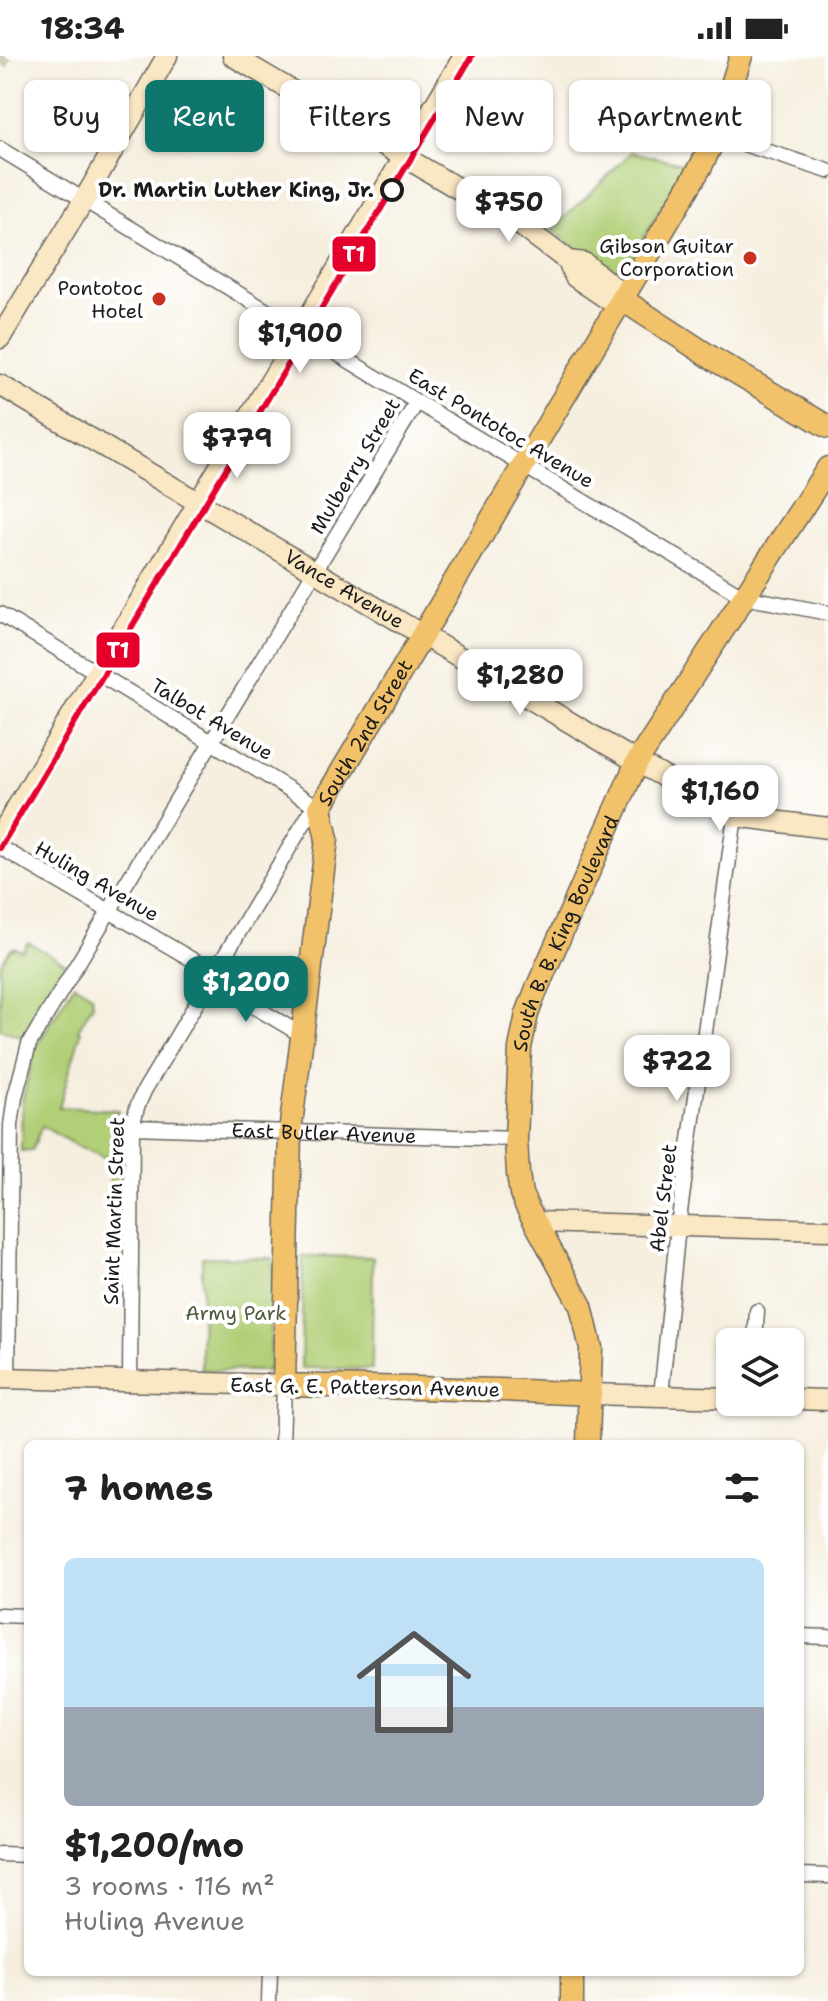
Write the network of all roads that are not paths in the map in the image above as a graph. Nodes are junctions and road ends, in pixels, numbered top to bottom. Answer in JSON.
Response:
{"nodes":[{"id":1,"x":167,"y":56,"type":"edge"},
{"id":2,"x":233,"y":56,"type":"edge"},
{"id":3,"x":464,"y":56,"type":"edge"},
{"id":4,"x":741,"y":56,"type":"edge"},
{"id":5,"x":733,"y":80,"type":"edge"},
{"id":6,"x":0,"y":149,"type":"edge"},
{"id":7,"x":708,"y":152,"type":"edge"},
{"id":8,"x":769,"y":152,"type":"edge"},
{"id":9,"x":405,"y":156,"type":"junction"},
{"id":10,"x":828,"y":171,"type":"edge"},
{"id":11,"x":84,"y":200,"type":"junction"},
{"id":12,"x":623,"y":300,"type":"junction"},
{"id":13,"x":300,"y":331,"type":"junction"},
{"id":14,"x":0,"y":338,"type":"edge"},
{"id":15,"x":0,"y":385,"type":"edge"},
{"id":16,"x":417,"y":402,"type":"junction"},
{"id":17,"x":828,"y":427,"type":"edge"},
{"id":18,"x":524,"y":465,"type":"junction"},
{"id":19,"x":828,"y":468,"type":"edge"},
{"id":20,"x":199,"y":502,"type":"junction"},
{"id":21,"x":315,"y":571,"type":"junction"},
{"id":22,"x":744,"y":597,"type":"junction"},
{"id":23,"x":828,"y":613,"type":"edge"},
{"id":24,"x":0,"y":614,"type":"edge"},
{"id":25,"x":424,"y":635,"type":"junction"},
{"id":26,"x":97,"y":672,"type":"junction"},
{"id":27,"x":210,"y":743,"type":"junction"},
{"id":28,"x":637,"y":762,"type":"junction"},
{"id":29,"x":320,"y":808,"type":"junction"},
{"id":30,"x":735,"y":816,"type":"junction"},
{"id":31,"x":828,"y":828,"type":"edge"},
{"id":32,"x":0,"y":836,"type":"edge"},
{"id":33,"x":0,"y":847,"type":"edge"},
{"id":34,"x":110,"y":911,"type":"junction"},
{"id":35,"x":213,"y":977,"type":"junction"},
{"id":36,"x":302,"y":1035,"type":"junction"},
{"id":37,"x":6,"y":1125,"type":"edge"},
{"id":38,"x":132,"y":1127,"type":"junction"},
{"id":39,"x":290,"y":1132,"type":"junction"},
{"id":40,"x":516,"y":1139,"type":"junction"},
{"id":41,"x":535,"y":1222,"type":"junction"},
{"id":42,"x":678,"y":1226,"type":"junction"},
{"id":43,"x":828,"y":1230,"type":"edge"},
{"id":44,"x":757,"y":1311,"type":"dead end"},
{"id":45,"x":756,"y":1328,"type":"edge"},
{"id":46,"x":4,"y":1378,"type":"edge"},
{"id":47,"x":130,"y":1382,"type":"junction"},
{"id":48,"x":284,"y":1385,"type":"junction"},
{"id":49,"x":590,"y":1394,"type":"junction"},
{"id":50,"x":661,"y":1396,"type":"junction"},
{"id":51,"x":716,"y":1398,"type":"edge"},
{"id":52,"x":804,"y":1399,"type":"edge"},
{"id":53,"x":828,"y":1400,"type":"edge"},
{"id":54,"x":282,"y":1440,"type":"edge"},
{"id":55,"x":588,"y":1440,"type":"edge"},
{"id":56,"x":0,"y":1615,"type":"edge"},
{"id":57,"x":24,"y":1616,"type":"edge"},
{"id":58,"x":804,"y":1636,"type":"edge"},
{"id":59,"x":828,"y":1637,"type":"edge"},
{"id":60,"x":0,"y":1854,"type":"edge"},
{"id":61,"x":24,"y":1855,"type":"edge"},
{"id":62,"x":804,"y":1875,"type":"edge"},
{"id":63,"x":828,"y":1876,"type":"edge"},
{"id":64,"x":270,"y":1976,"type":"edge"},
{"id":65,"x":572,"y":1976,"type":"edge"},
{"id":66,"x":269,"y":2001,"type":"edge"},
{"id":67,"x":572,"y":2001,"type":"edge"}],
"edges":[{"from":1,"to":11,"type":"street"},
{"from":2,"to":9,"type":"street"},
{"from":3,"to":9,"type":"street"},
{"from":4,"to":5,"type":"main road","name":"South 2nd Street"},
{"from":6,"to":11,"type":"street","name":"East Pontotoc Avenue"},
{"from":7,"to":12,"type":"main road","name":"South 2nd Street"},
{"from":8,"to":10,"type":"street"},
{"from":9,"to":12,"type":"street"},
{"from":9,"to":13,"type":"street"},
{"from":11,"to":13,"type":"street","name":"East Pontotoc Avenue"},
{"from":11,"to":14,"type":"street"},
{"from":12,"to":17,"type":"main road"},
{"from":12,"to":18,"type":"main road","name":"South 2nd Street"},
{"from":13,"to":16,"type":"street","name":"East Pontotoc Avenue"},
{"from":13,"to":20,"type":"street"},
{"from":15,"to":20,"type":"street","name":"Vance Avenue"},
{"from":16,"to":18,"type":"street","name":"East Pontotoc Avenue"},
{"from":16,"to":21,"type":"street","name":"Mulberry Street"},
{"from":18,"to":22,"type":"street","name":"East Pontotoc Avenue"},
{"from":18,"to":25,"type":"main road","name":"South 2nd Street"},
{"from":19,"to":22,"type":"main road","name":"South B. B. King Boulevard"},
{"from":20,"to":21,"type":"street","name":"Vance Avenue"},
{"from":20,"to":26,"type":"street"},
{"from":21,"to":25,"type":"street","name":"Vance Avenue"},
{"from":21,"to":27,"type":"street","name":"Mulberry Street"},
{"from":22,"to":23,"type":"street","name":"East Pontotoc Avenue"},
{"from":22,"to":28,"type":"main road","name":"South B. B. King Boulevard"},
{"from":24,"to":26,"type":"street","name":"Talbot Avenue"},
{"from":25,"to":28,"type":"street","name":"Vance Avenue"},
{"from":25,"to":29,"type":"main road","name":"South 2nd Street"},
{"from":26,"to":27,"type":"street","name":"Talbot Avenue"},
{"from":26,"to":32,"type":"street"},
{"from":27,"to":29,"type":"street","name":"Talbot Avenue"},
{"from":27,"to":34,"type":"street","name":"Mulberry Street"},
{"from":28,"to":30,"type":"street","name":"Vance Avenue"},
{"from":28,"to":40,"type":"main road","name":"South B. B. King Boulevard"},
{"from":29,"to":35,"type":"street","name":"Saint Martin Street"},
{"from":29,"to":36,"type":"main road","name":"South 2nd Street"},
{"from":30,"to":31,"type":"street","name":"Vance Avenue"},
{"from":30,"to":42,"type":"street","name":"Abel Street"},
{"from":33,"to":34,"type":"street","name":"Huling Avenue"},
{"from":34,"to":35,"type":"street","name":"Huling Avenue"},
{"from":34,"to":37,"type":"street","name":"Mulberry Street"},
{"from":35,"to":36,"type":"street","name":"Huling Avenue"},
{"from":35,"to":38,"type":"street","name":"Saint Martin Street"},
{"from":36,"to":39,"type":"main road","name":"South 2nd Street"},
{"from":37,"to":46,"type":"street","name":"Mulberry Street"},
{"from":38,"to":39,"type":"street","name":"East Butler Avenue"},
{"from":38,"to":47,"type":"street","name":"Saint Martin Street"},
{"from":39,"to":40,"type":"street","name":"East Butler Avenue"},
{"from":39,"to":48,"type":"main road","name":"South 2nd Street"},
{"from":40,"to":41,"type":"main road","name":"South B. B. King Boulevard"},
{"from":41,"to":42,"type":"street"},
{"from":41,"to":49,"type":"main road","name":"South B. B. King Boulevard"},
{"from":42,"to":43,"type":"street"},
{"from":42,"to":50,"type":"street","name":"Abel Street"},
{"from":44,"to":45,"type":"street"},
{"from":46,"to":47,"type":"street","name":"East G. E. Patterson Avenue"},
{"from":47,"to":48,"type":"street","name":"East G. E. Patterson Avenue"},
{"from":48,"to":49,"type":"main road","name":"East G. E. Patterson Avenue"},
{"from":48,"to":54,"type":"street","name":"South 2nd Street"},
{"from":49,"to":50,"type":"street","name":"East G. E. Patterson Avenue"},
{"from":49,"to":55,"type":"main road","name":"South B. B. King Boulevard"},
{"from":50,"to":51,"type":"street","name":"East G. E. Patterson Avenue"},
{"from":52,"to":53,"type":"street"},
{"from":56,"to":57,"type":"street"},
{"from":58,"to":59,"type":"street"},
{"from":60,"to":61,"type":"street"},
{"from":62,"to":63,"type":"street"},
{"from":64,"to":66,"type":"street"},
{"from":65,"to":67,"type":"main road"}]}
